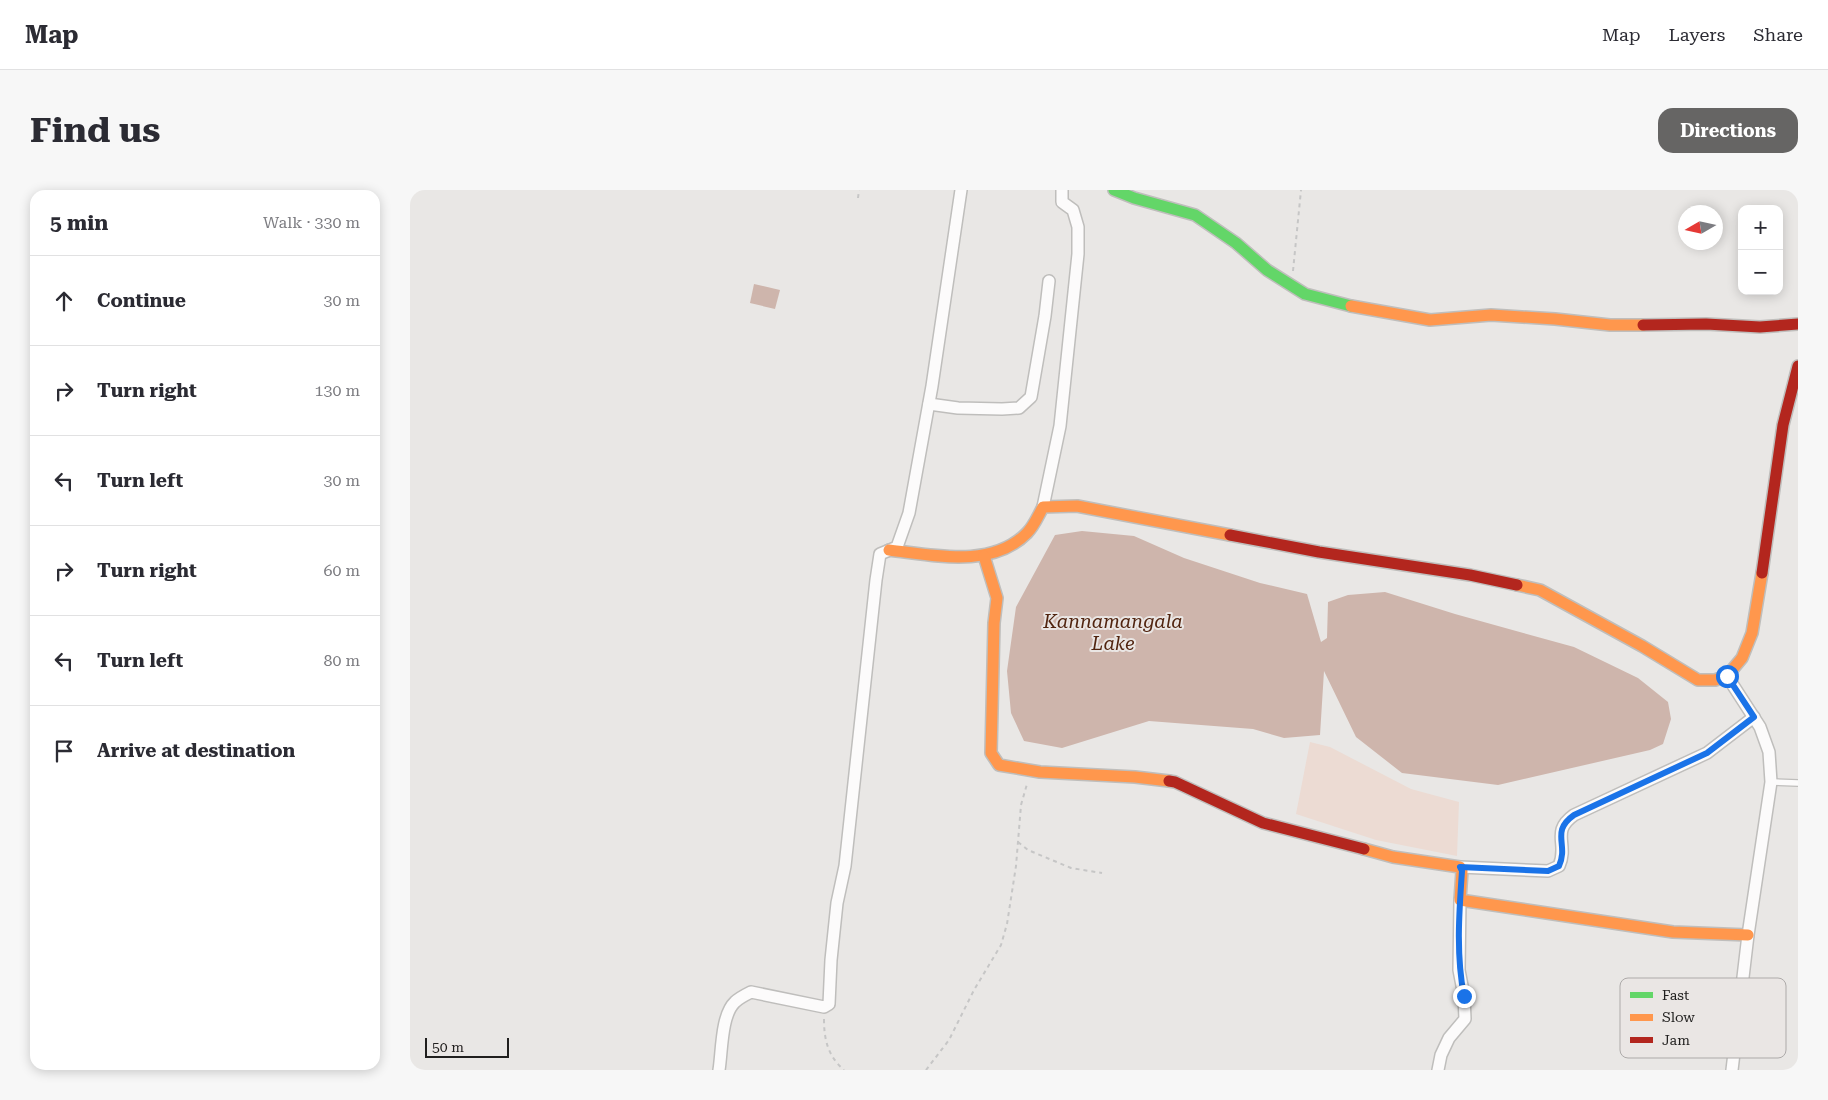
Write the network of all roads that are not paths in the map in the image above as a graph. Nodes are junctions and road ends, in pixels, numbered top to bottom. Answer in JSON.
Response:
{"nodes":[{"id":1,"x":961,"y":190,"type":"edge"},
{"id":2,"x":1062,"y":190,"type":"edge"},
{"id":3,"x":1114,"y":190,"type":"edge"},
{"id":4,"x":1049,"y":281,"type":"dead end"},
{"id":5,"x":1798,"y":324,"type":"edge"},
{"id":6,"x":1798,"y":366,"type":"edge"},
{"id":7,"x":929,"y":404,"type":"junction"},
{"id":8,"x":1043,"y":507,"type":"junction"},
{"id":9,"x":889,"y":550,"type":"junction"},
{"id":10,"x":984,"y":556,"type":"junction"},
{"id":11,"x":1727,"y":676,"type":"junction"},
{"id":12,"x":1754,"y":717,"type":"junction"},
{"id":13,"x":1771,"y":782,"type":"junction"},
{"id":14,"x":1798,"y":783,"type":"edge"},
{"id":15,"x":1460,"y":867,"type":"junction"},
{"id":16,"x":1460,"y":900,"type":"junction"},
{"id":17,"x":1748,"y":935,"type":"junction"},
{"id":18,"x":1743,"y":978,"type":"edge"},
{"id":19,"x":720,"y":1070,"type":"edge"},
{"id":20,"x":1438,"y":1070,"type":"edge"}],
"edges":[{"from":1,"to":7,"type":"street"},
{"from":2,"to":8,"type":"street"},
{"from":3,"to":5,"type":"street"},
{"from":4,"to":7,"type":"street"},
{"from":6,"to":11,"type":"street"},
{"from":7,"to":9,"type":"street"},
{"from":8,"to":10,"type":"street"},
{"from":8,"to":11,"type":"street"},
{"from":9,"to":10,"type":"street"},
{"from":9,"to":19,"type":"street"},
{"from":10,"to":15,"type":"street"},
{"from":11,"to":12,"type":"street"},
{"from":12,"to":13,"type":"street"},
{"from":12,"to":15,"type":"street"},
{"from":13,"to":14,"type":"lane"},
{"from":13,"to":17,"type":"street"},
{"from":15,"to":16,"type":"street"},
{"from":16,"to":17,"type":"street"},
{"from":16,"to":20,"type":"street"},
{"from":17,"to":18,"type":"street"}]}
